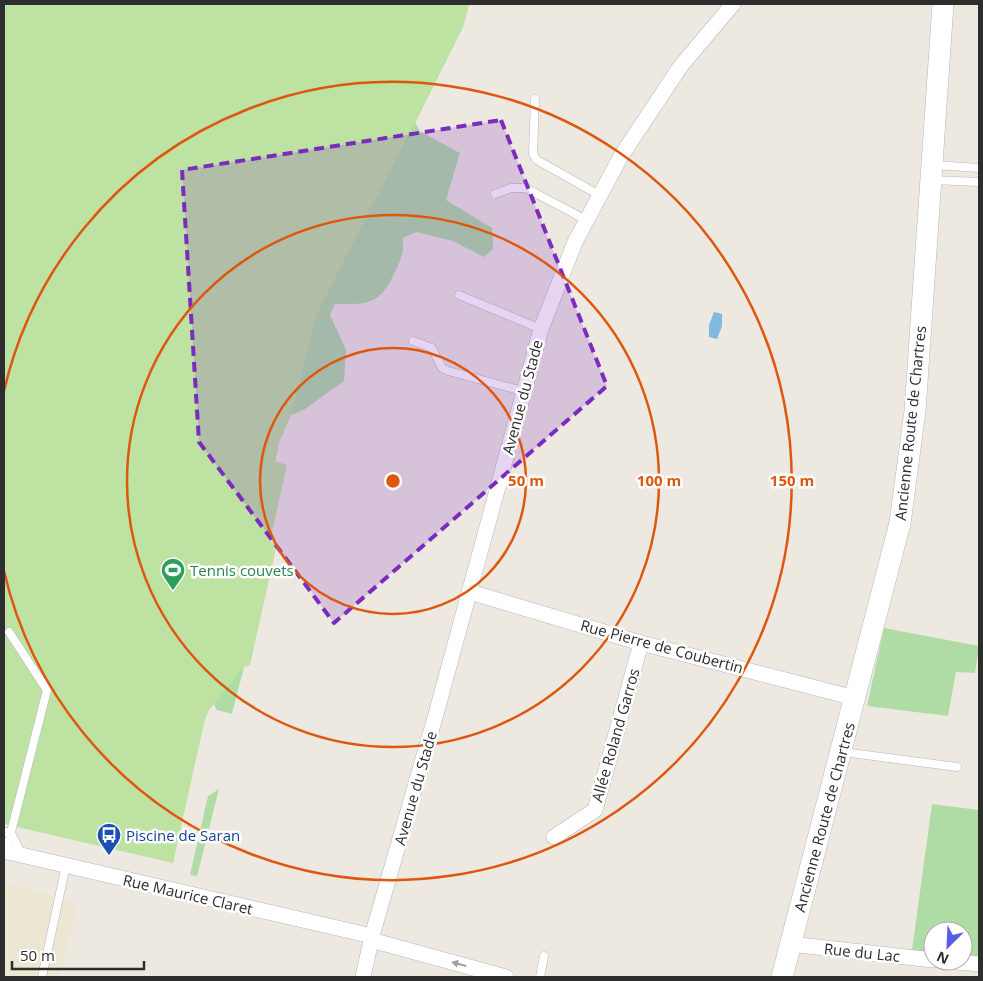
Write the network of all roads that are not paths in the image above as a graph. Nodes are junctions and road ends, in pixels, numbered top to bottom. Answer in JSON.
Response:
{"nodes":[{"id":1,"x":733,"y":4,"type":"edge"},
{"id":2,"x":944,"y":4,"type":"edge"},
{"id":3,"x":535,"y":98,"type":"dead end"},
{"id":4,"x":979,"y":168,"type":"edge"},
{"id":5,"x":932,"y":172,"type":"junction"},
{"id":6,"x":979,"y":182,"type":"edge"},
{"id":7,"x":495,"y":194,"type":"dead end"},
{"id":8,"x":599,"y":195,"type":"junction"},
{"id":9,"x":586,"y":220,"type":"junction"},
{"id":10,"x":459,"y":294,"type":"dead end"},
{"id":11,"x":541,"y":329,"type":"junction"},
{"id":12,"x":413,"y":341,"type":"dead end"},
{"id":13,"x":523,"y":391,"type":"junction"},
{"id":14,"x":470,"y":592,"type":"junction"},
{"id":15,"x":9,"y":632,"type":"dead end"},
{"id":16,"x":641,"y":643,"type":"junction"},
{"id":17,"x":855,"y":698,"type":"junction"},
{"id":18,"x":841,"y":752,"type":"junction"},
{"id":19,"x":957,"y":767,"type":"dead end"},
{"id":20,"x":6,"y":832,"type":"edge"},
{"id":21,"x":554,"y":837,"type":"dead end"},
{"id":22,"x":5,"y":851,"type":"edge"},
{"id":23,"x":22,"y":855,"type":"junction"},
{"id":24,"x":66,"y":866,"type":"junction"},
{"id":25,"x":371,"y":938,"type":"junction"},
{"id":26,"x":790,"y":944,"type":"junction"},
{"id":27,"x":544,"y":956,"type":"dead end"},
{"id":28,"x":923,"y":959,"type":"edge"},
{"id":29,"x":42,"y":977,"type":"edge"},
{"id":30,"x":363,"y":977,"type":"edge"},
{"id":31,"x":506,"y":977,"type":"edge"},
{"id":32,"x":540,"y":977,"type":"edge"},
{"id":33,"x":782,"y":977,"type":"edge"}],
"edges":[{"from":1,"to":8,"type":"street","name":"Avenue du Stade"},
{"from":2,"to":5,"type":"main road","name":"Ancienne Route de Chartres"},
{"from":3,"to":8,"type":"lane"},
{"from":4,"to":5,"type":"lane"},
{"from":5,"to":6,"type":"lane"},
{"from":5,"to":17,"type":"main road","name":"Ancienne Route de Chartres"},
{"from":7,"to":9,"type":"lane"},
{"from":8,"to":9,"type":"street","name":"Avenue du Stade"},
{"from":9,"to":11,"type":"street","name":"Avenue du Stade"},
{"from":10,"to":11,"type":"lane"},
{"from":11,"to":13,"type":"street","name":"Avenue du Stade"},
{"from":12,"to":13,"type":"lane"},
{"from":13,"to":14,"type":"street","name":"Avenue du Stade"},
{"from":14,"to":16,"type":"street","name":"Rue Pierre de Coubertin"},
{"from":14,"to":25,"type":"street","name":"Avenue du Stade"},
{"from":15,"to":20,"type":"lane"},
{"from":16,"to":17,"type":"street","name":"Rue Pierre de Coubertin"},
{"from":16,"to":21,"type":"street","name":"Allée Roland Garros"},
{"from":17,"to":18,"type":"main road","name":"Ancienne Route de Chartres"},
{"from":18,"to":19,"type":"lane"},
{"from":18,"to":26,"type":"main road","name":"Ancienne Route de Chartres"},
{"from":20,"to":22,"type":"lane"},
{"from":20,"to":23,"type":"lane"},
{"from":22,"to":23,"type":"street","name":"Rue Maurice Claret"},
{"from":23,"to":24,"type":"street","name":"Rue Maurice Claret"},
{"from":24,"to":25,"type":"street","name":"Rue Maurice Claret"},
{"from":24,"to":29,"type":"lane"},
{"from":25,"to":30,"type":"street","name":"Avenue du Stade"},
{"from":31,"to":25,"type":"street","name":"Rue Maurice Claret","one_way":true},
{"from":26,"to":28,"type":"street","name":"Rue du Lac"},
{"from":26,"to":33,"type":"main road","name":"Ancienne Route de Chartres"},
{"from":27,"to":32,"type":"lane"}]}
